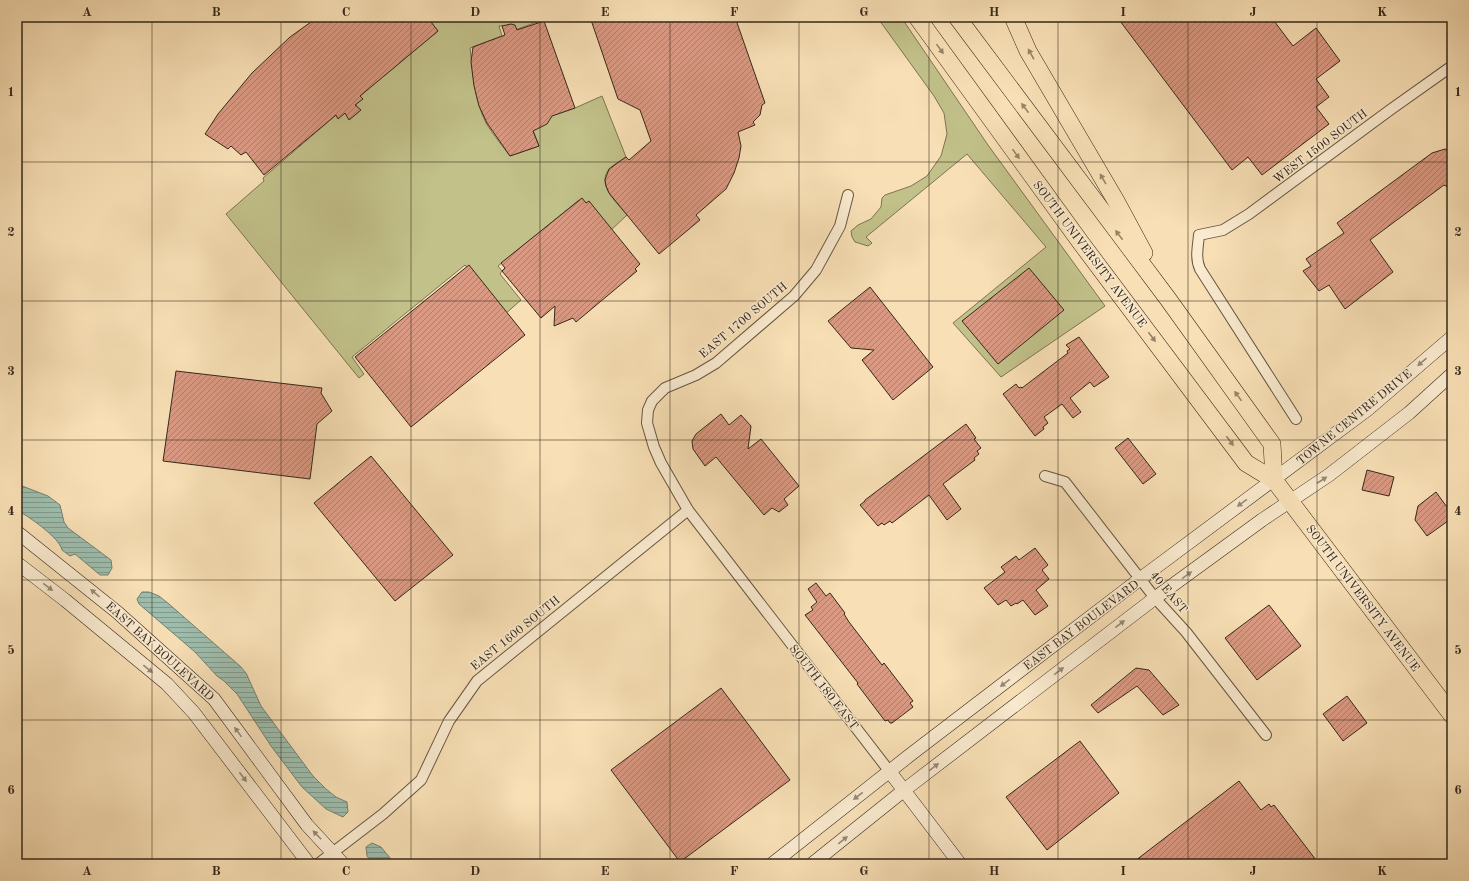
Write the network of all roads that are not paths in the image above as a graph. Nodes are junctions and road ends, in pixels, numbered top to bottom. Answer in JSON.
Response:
{"nodes":[{"id":1,"x":917,"y":17,"type":"edge"},
{"id":2,"x":957,"y":17,"type":"edge"},
{"id":3,"x":1013,"y":17,"type":"edge"},
{"id":4,"x":1452,"y":66,"type":"edge"},
{"id":5,"x":848,"y":195,"type":"dead end"},
{"id":6,"x":1168,"y":299,"type":"junction"},
{"id":7,"x":1452,"y":337,"type":"edge"},
{"id":8,"x":1452,"y":374,"type":"edge"},
{"id":9,"x":1296,"y":419,"type":"dead end"},
{"id":10,"x":1045,"y":476,"type":"dead end"},
{"id":11,"x":1274,"y":480,"type":"junction"},
{"id":12,"x":1289,"y":501,"type":"junction"},
{"id":13,"x":688,"y":510,"type":"junction"},
{"id":14,"x":17,"y":532,"type":"edge"},
{"id":15,"x":17,"y":563,"type":"edge"},
{"id":16,"x":1140,"y":579,"type":"junction"},
{"id":17,"x":1155,"y":598,"type":"junction"},
{"id":18,"x":1452,"y":715,"type":"edge"},
{"id":19,"x":1266,"y":735,"type":"dead end"},
{"id":20,"x":890,"y":772,"type":"junction"},
{"id":21,"x":903,"y":791,"type":"junction"},
{"id":22,"x":333,"y":852,"type":"junction"},
{"id":23,"x":309,"y":864,"type":"edge"},
{"id":24,"x":318,"y":864,"type":"edge"},
{"id":25,"x":343,"y":864,"type":"edge"},
{"id":26,"x":772,"y":864,"type":"edge"},
{"id":27,"x":812,"y":864,"type":"edge"},
{"id":28,"x":960,"y":864,"type":"edge"}],
"edges":[{"from":1,"to":11,"type":"highway","name":"SOUTH UNIVERSITY AVENUE","one_way":true},
{"from":6,"to":2,"type":"highway","one_way":true},
{"from":6,"to":3,"type":"highway","one_way":true},
{"from":4,"to":9,"type":"street","name":"WEST 1500 SOUTH"},
{"from":5,"to":13,"type":"street","name":"EAST 1700 SOUTH"},
{"from":11,"to":6,"type":"highway","one_way":true},
{"from":7,"to":11,"type":"street","name":"TOWNE CENTRE DRIVE","one_way":true},
{"from":12,"to":8,"type":"street","one_way":true},
{"from":10,"to":16,"type":"street","name":"40 EAST"},
{"from":11,"to":12,"type":"highway","name":"SOUTH UNIVERSITY AVENUE"},
{"from":11,"to":16,"type":"street","name":"EAST BAY BOULEVARD","one_way":true},
{"from":17,"to":12,"type":"street","name":"EAST BAY BOULEVARD","one_way":true},
{"from":12,"to":18,"type":"highway","name":"SOUTH UNIVERSITY AVENUE"},
{"from":13,"to":20,"type":"street","name":"SOUTH 180 EAST"},
{"from":13,"to":22,"type":"street","name":"EAST 1600 SOUTH"},
{"from":22,"to":14,"type":"street","name":"EAST BAY BOULEVARD","one_way":true},
{"from":15,"to":23,"type":"street","name":"EAST BAY BOULEVARD","one_way":true},
{"from":16,"to":17,"type":"street","name":"40 EAST"},
{"from":16,"to":20,"type":"street","name":"EAST BAY BOULEVARD","one_way":true},
{"from":17,"to":19,"type":"street","name":"40 EAST"},
{"from":21,"to":17,"type":"street","name":"EAST BAY BOULEVARD","one_way":true},
{"from":20,"to":21,"type":"street","name":"SOUTH 180 EAST"},
{"from":20,"to":26,"type":"street","name":"EAST BAY BOULEVARD","one_way":true},
{"from":27,"to":21,"type":"street","name":"EAST BAY BOULEVARD","one_way":true},
{"from":21,"to":28,"type":"street","name":"SOUTH 180 EAST"},
{"from":22,"to":24,"type":"street","name":"EAST 1600 SOUTH"},
{"from":22,"to":25,"type":"street","name":"EAST BAY BOULEVARD"}]}
